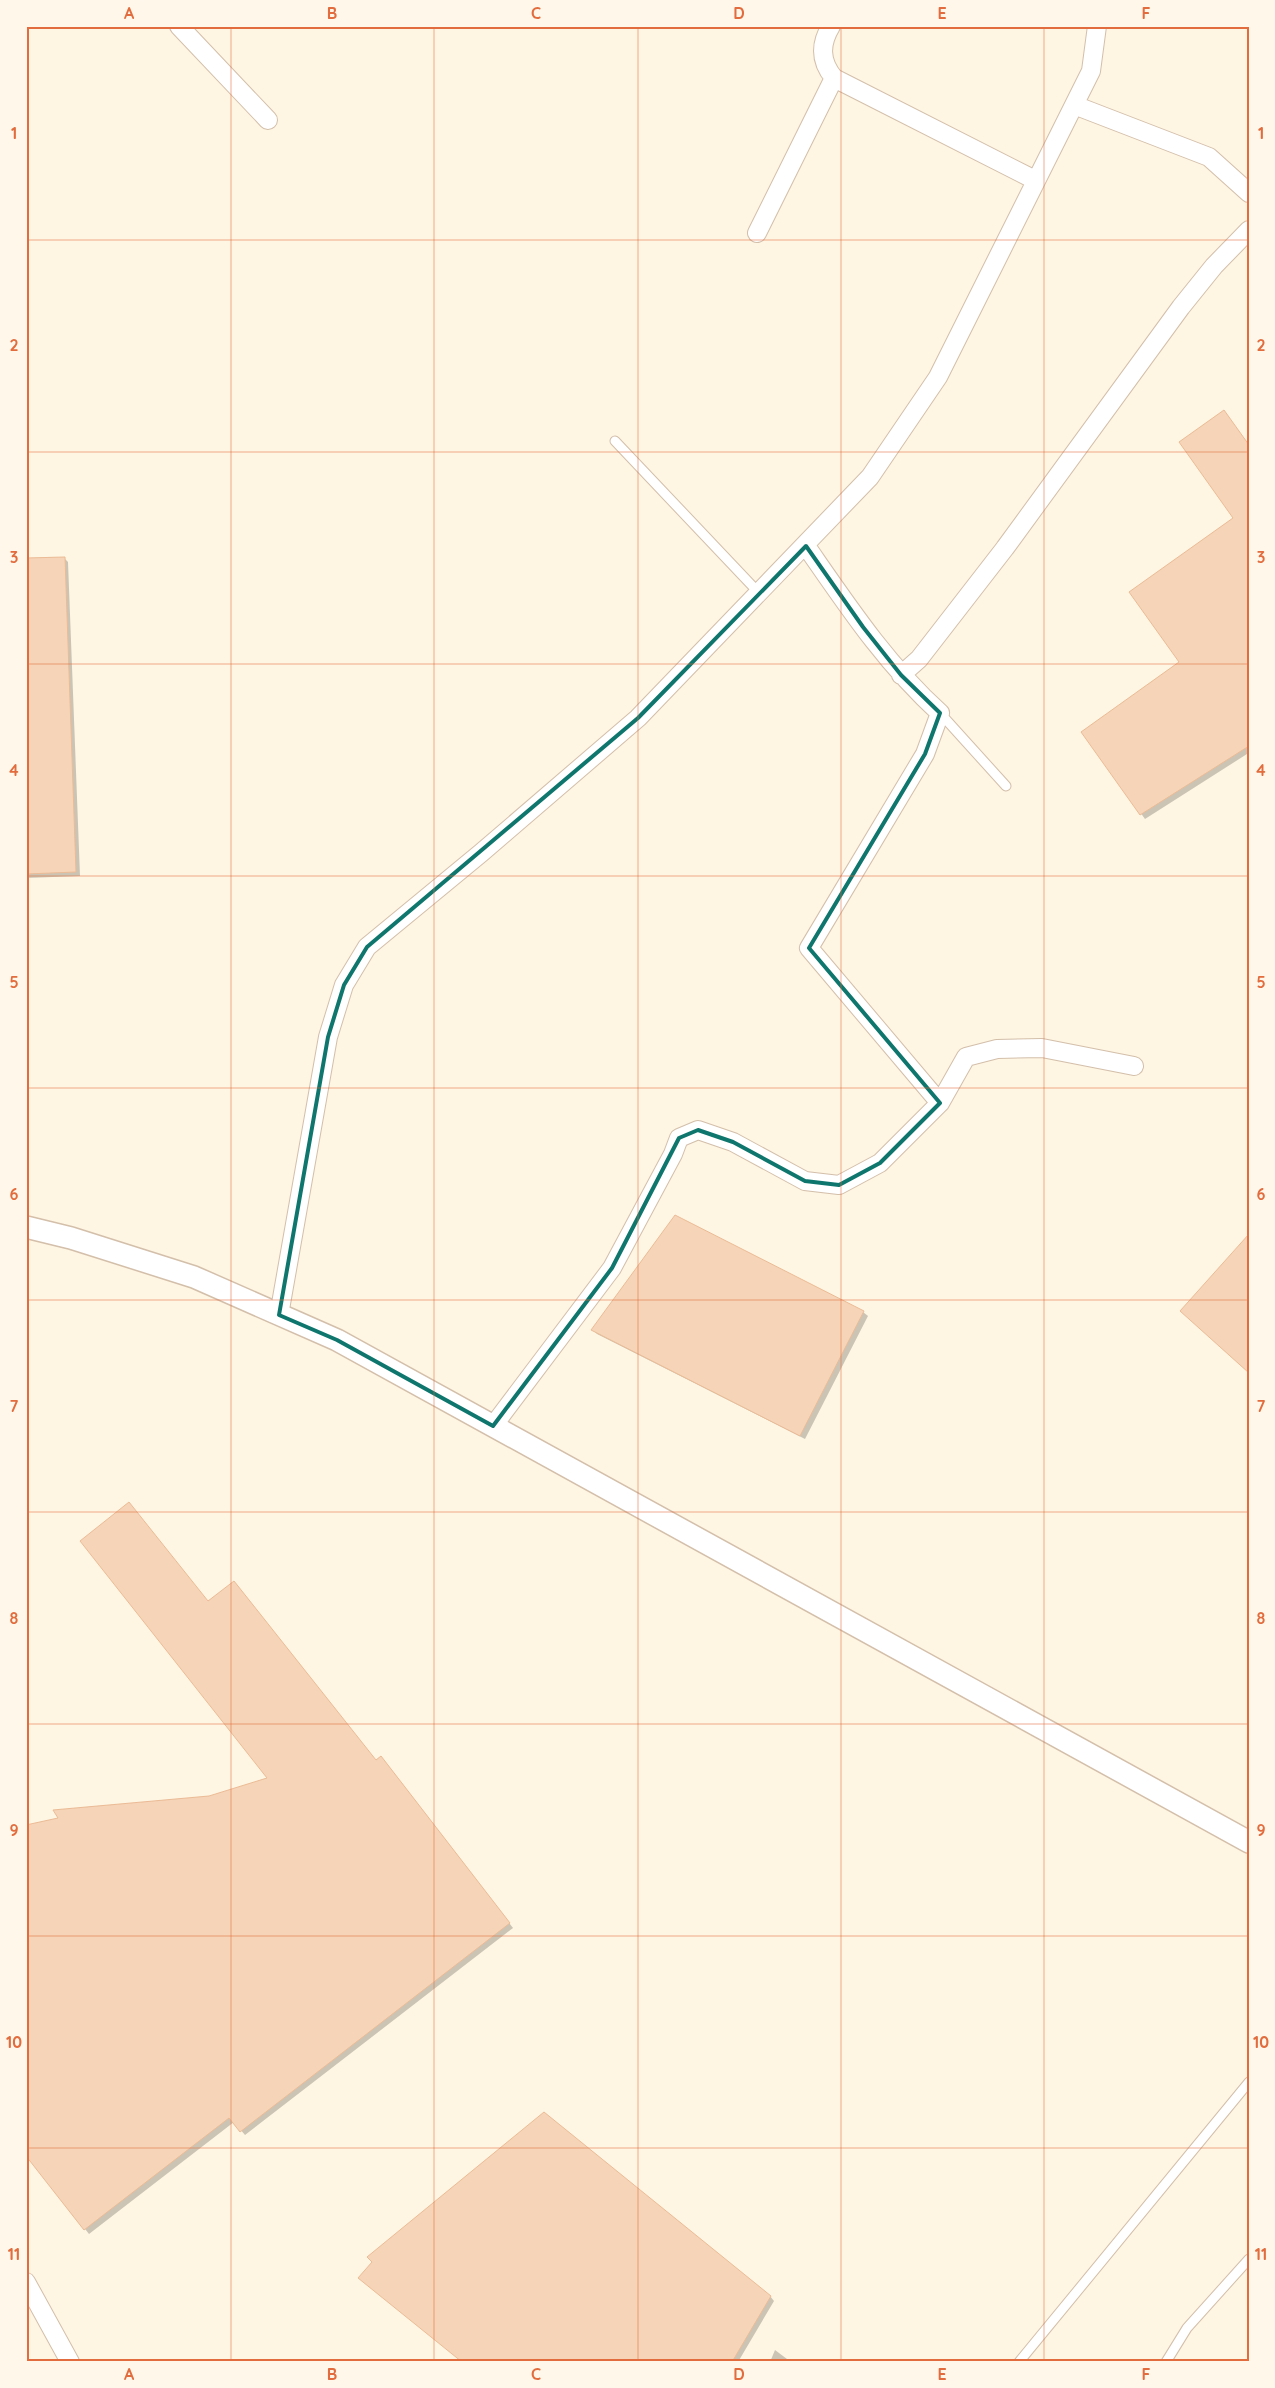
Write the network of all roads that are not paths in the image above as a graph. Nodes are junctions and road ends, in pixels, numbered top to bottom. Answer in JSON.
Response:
{"nodes":[{"id":1,"x":179,"y":26,"type":"edge"},
{"id":2,"x":831,"y":26,"type":"edge"},
{"id":3,"x":1097,"y":26,"type":"edge"},
{"id":4,"x":834,"y":78,"type":"junction"},
{"id":5,"x":1074,"y":105,"type":"junction"},
{"id":6,"x":268,"y":120,"type":"dead end"},
{"id":7,"x":1035,"y":180,"type":"junction"},
{"id":8,"x":1249,"y":193,"type":"edge"},
{"id":9,"x":1249,"y":230,"type":"edge"},
{"id":10,"x":757,"y":232,"type":"dead end"},
{"id":11,"x":615,"y":441,"type":"dead end"},
{"id":12,"x":806,"y":546,"type":"junction"},
{"id":13,"x":758,"y":592,"type":"junction"},
{"id":14,"x":901,"y":675,"type":"junction"},
{"id":15,"x":940,"y":713,"type":"junction"},
{"id":16,"x":1006,"y":786,"type":"dead end"},
{"id":17,"x":1134,"y":1066,"type":"dead end"},
{"id":18,"x":940,"y":1103,"type":"junction"},
{"id":19,"x":26,"y":1227,"type":"edge"},
{"id":20,"x":278,"y":1314,"type":"junction"},
{"id":21,"x":493,"y":1426,"type":"junction"},
{"id":22,"x":1249,"y":1842,"type":"edge"},
{"id":23,"x":1249,"y":2082,"type":"edge"},
{"id":24,"x":1249,"y":2259,"type":"edge"},
{"id":25,"x":26,"y":2282,"type":"edge"},
{"id":26,"x":70,"y":2362,"type":"edge"},
{"id":27,"x":1019,"y":2362,"type":"edge"},
{"id":28,"x":1166,"y":2362,"type":"edge"}],
"edges":[{"from":1,"to":6,"type":"street"},
{"from":2,"to":4,"type":"street"},
{"from":3,"to":5,"type":"street"},
{"from":4,"to":7,"type":"street"},
{"from":4,"to":10,"type":"street"},
{"from":5,"to":7,"type":"street"},
{"from":5,"to":8,"type":"street"},
{"from":7,"to":12,"type":"street"},
{"from":9,"to":14,"type":"street"},
{"from":11,"to":13,"type":"lane"},
{"from":12,"to":13,"type":"street"},
{"from":12,"to":14,"type":"street"},
{"from":13,"to":20,"type":"street"},
{"from":14,"to":15,"type":"street"},
{"from":15,"to":16,"type":"lane"},
{"from":15,"to":18,"type":"street"},
{"from":17,"to":18,"type":"street"},
{"from":18,"to":21,"type":"street"},
{"from":19,"to":20,"type":"street"},
{"from":20,"to":21,"type":"street"},
{"from":21,"to":22,"type":"street"},
{"from":23,"to":27,"type":"lane"},
{"from":24,"to":28,"type":"lane"},
{"from":25,"to":26,"type":"street"}]}
